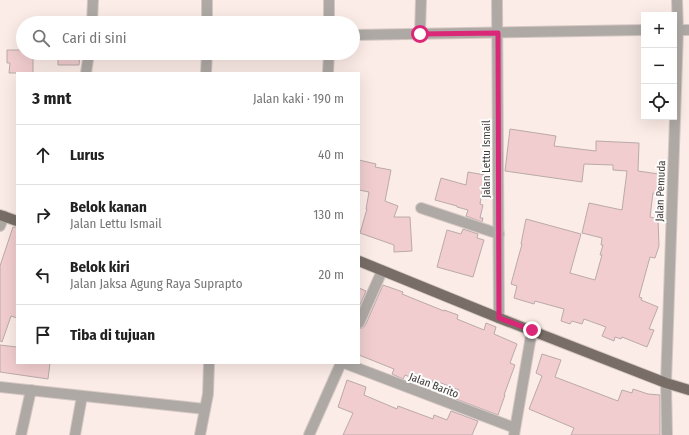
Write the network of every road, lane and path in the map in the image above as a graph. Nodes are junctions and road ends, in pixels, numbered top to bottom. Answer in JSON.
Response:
{"nodes":[{"id":1,"x":93,"y":0,"type":"edge"},
{"id":2,"x":207,"y":0,"type":"edge"},
{"id":3,"x":329,"y":0,"type":"edge"},
{"id":4,"x":421,"y":0,"type":"edge"},
{"id":5,"x":497,"y":0,"type":"edge"},
{"id":6,"x":677,"y":0,"type":"edge"},
{"id":7,"x":677,"y":12,"type":"edge"},
{"id":8,"x":92,"y":16,"type":"edge"},
{"id":9,"x":207,"y":16,"type":"edge"},
{"id":10,"x":329,"y":16,"type":"edge"},
{"id":11,"x":641,"y":30,"type":"edge"},
{"id":12,"x":677,"y":30,"type":"edge"},
{"id":13,"x":689,"y":30,"type":"edge"},
{"id":14,"x":498,"y":33,"type":"junction"},
{"id":15,"x":420,"y":34,"type":"junction"},
{"id":16,"x":360,"y":35,"type":"edge"},
{"id":17,"x":675,"y":48,"type":"edge"},
{"id":18,"x":88,"y":60,"type":"edge"},
{"id":19,"x":207,"y":60,"type":"edge"},
{"id":20,"x":329,"y":60,"type":"edge"},
{"id":21,"x":86,"y":72,"type":"edge"},
{"id":22,"x":206,"y":72,"type":"edge"},
{"id":23,"x":328,"y":72,"type":"edge"},
{"id":24,"x":420,"y":208,"type":"dead end"},
{"id":25,"x":1,"y":219,"type":"edge"},
{"id":26,"x":16,"y":221,"type":"edge"},
{"id":27,"x":499,"y":234,"type":"junction"},
{"id":28,"x":360,"y":261,"type":"edge"},
{"id":29,"x":382,"y":271,"type":"junction"},
{"id":30,"x":499,"y":318,"type":"junction"},
{"id":31,"x":360,"y":321,"type":"edge"},
{"id":32,"x":532,"y":330,"type":"junction"},
{"id":33,"x":343,"y":364,"type":"edge"},
{"id":34,"x":345,"y":364,"type":"edge"},
{"id":35,"x":209,"y":368,"type":"edge"},
{"id":36,"x":666,"y":383,"type":"junction"},
{"id":37,"x":0,"y":387,"type":"edge"},
{"id":38,"x":31,"y":390,"type":"junction"},
{"id":39,"x":689,"y":390,"type":"edge"},
{"id":40,"x":82,"y":396,"type":"junction"},
{"id":41,"x":205,"y":409,"type":"junction"},
{"id":42,"x":514,"y":432,"type":"edge"},
{"id":43,"x":21,"y":435,"type":"edge"},
{"id":44,"x":75,"y":435,"type":"edge"},
{"id":45,"x":200,"y":435,"type":"edge"},
{"id":46,"x":309,"y":435,"type":"edge"},
{"id":47,"x":667,"y":435,"type":"edge"}],
"edges":[{"from":1,"to":8,"type":"street"},
{"from":2,"to":9,"type":"street"},
{"from":3,"to":10,"type":"street"},
{"from":4,"to":15,"type":"street"},
{"from":5,"to":14,"type":"street","name":"Jalan Lettu Ismail"},
{"from":6,"to":7,"type":"street","name":"Jalan Pemuda"},
{"from":11,"to":14,"type":"street"},
{"from":12,"to":13,"type":"street"},
{"from":14,"to":15,"type":"street"},
{"from":14,"to":27,"type":"street","name":"Jalan Lettu Ismail"},
{"from":15,"to":16,"type":"street"},
{"from":17,"to":36,"type":"street","name":"Jalan Pemuda"},
{"from":18,"to":21,"type":"street"},
{"from":19,"to":22,"type":"street"},
{"from":20,"to":23,"type":"street"},
{"from":24,"to":27,"type":"street"},
{"from":25,"to":26,"type":"main road"},
{"from":27,"to":30,"type":"street","name":"Jalan Lettu Ismail"},
{"from":28,"to":29,"type":"main road"},
{"from":29,"to":30,"type":"main road"},
{"from":29,"to":31,"type":"street"},
{"from":30,"to":32,"type":"main road"},
{"from":32,"to":36,"type":"main road"},
{"from":32,"to":42,"type":"street"},
{"from":33,"to":46,"type":"street"},
{"from":34,"to":42,"type":"street","name":"Jalan Barito"},
{"from":35,"to":41,"type":"street"},
{"from":36,"to":39,"type":"main road"},
{"from":36,"to":47,"type":"street","name":"Jalan Pemuda"},
{"from":37,"to":38,"type":"street"},
{"from":38,"to":40,"type":"street"},
{"from":38,"to":43,"type":"street"},
{"from":40,"to":41,"type":"street"},
{"from":40,"to":44,"type":"street"},
{"from":41,"to":45,"type":"street"}]}
